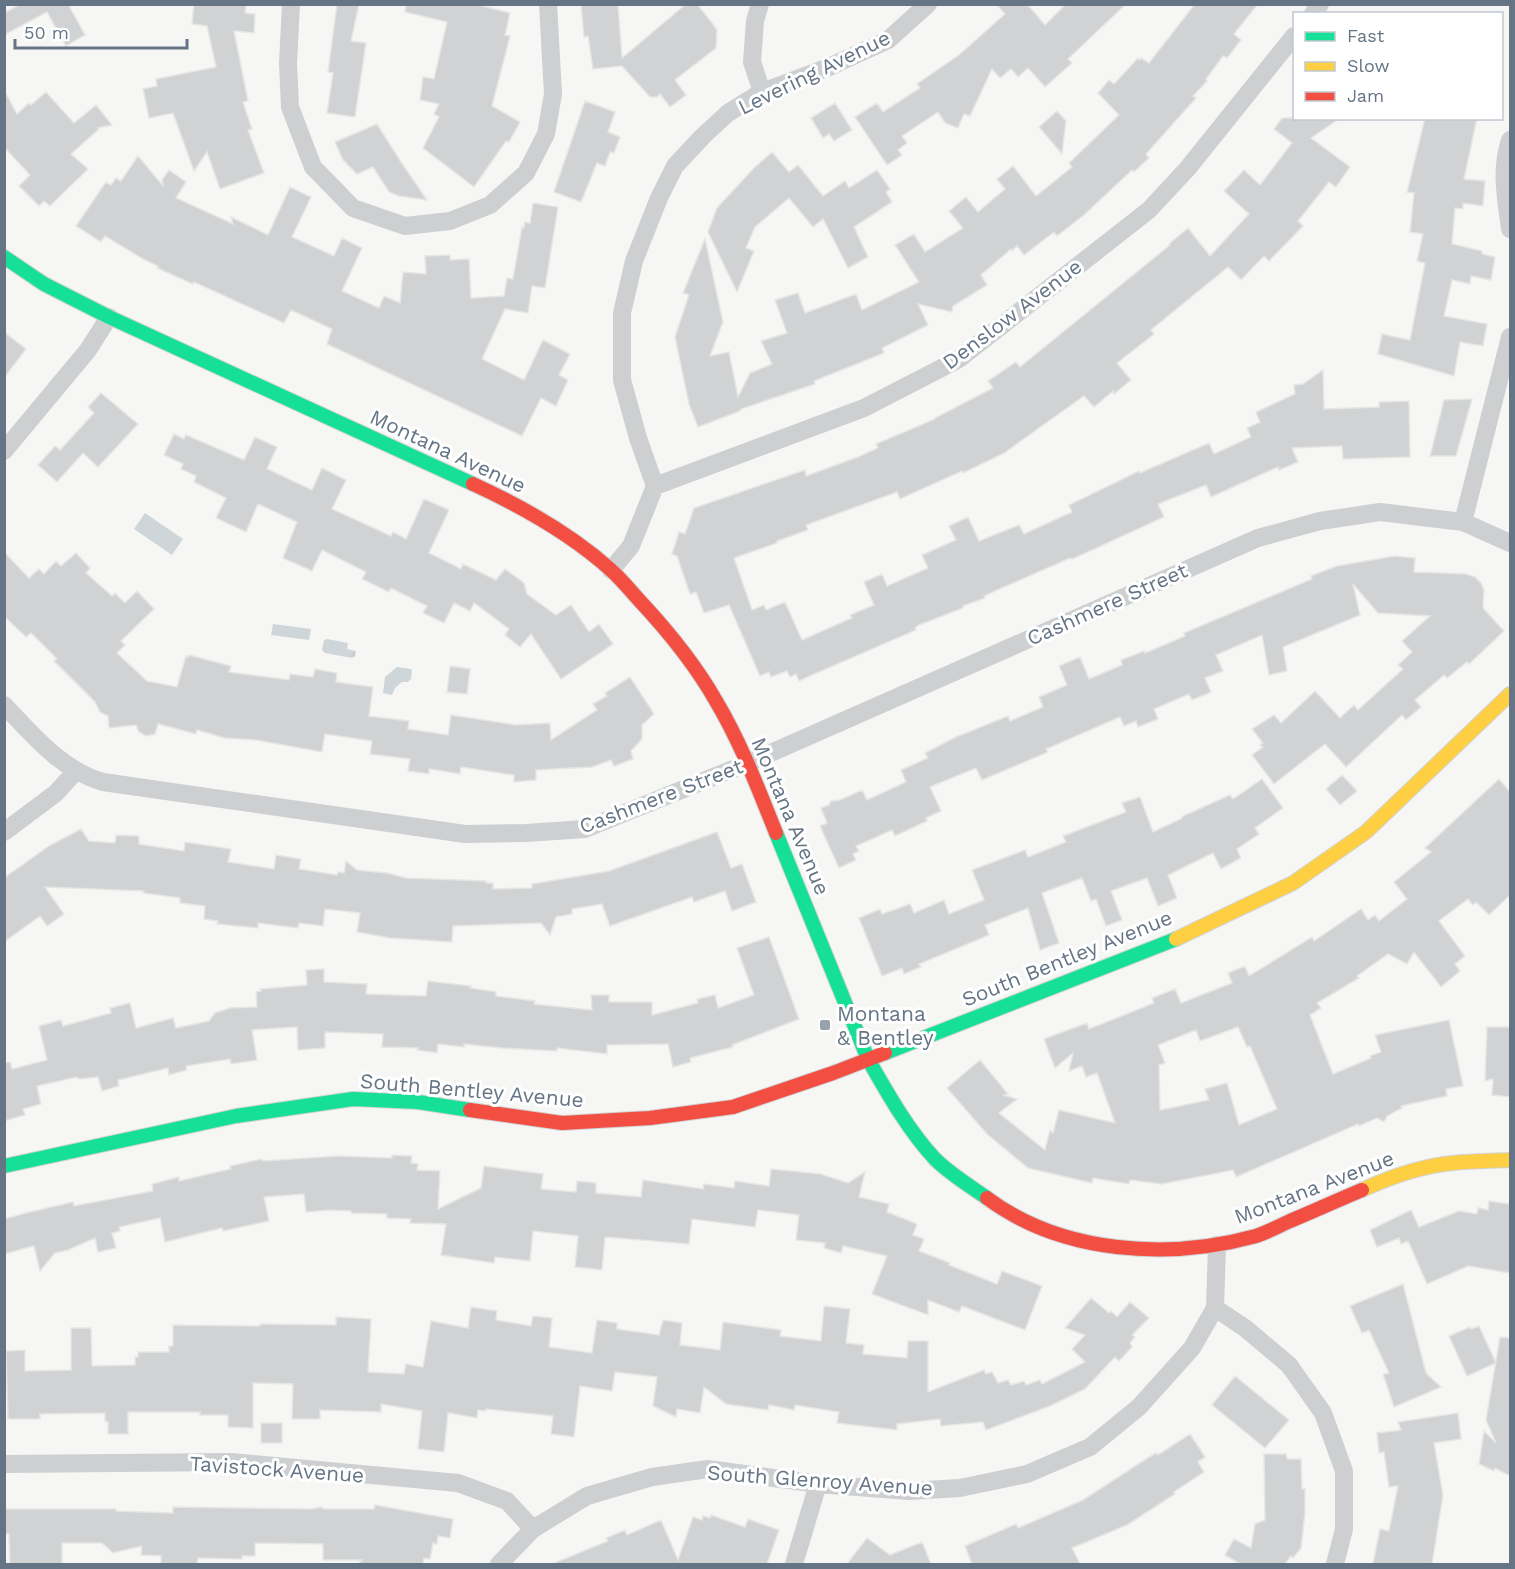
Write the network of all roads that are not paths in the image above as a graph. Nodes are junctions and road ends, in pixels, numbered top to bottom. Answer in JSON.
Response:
{"nodes":[{"id":1,"x":291,"y":4,"type":"edge"},
{"id":2,"x":548,"y":4,"type":"edge"},
{"id":3,"x":760,"y":4,"type":"edge"},
{"id":4,"x":928,"y":4,"type":"edge"},
{"id":5,"x":1293,"y":37,"type":"edge"},
{"id":6,"x":762,"y":92,"type":"junction"},
{"id":7,"x":1510,"y":140,"type":"edge"},
{"id":8,"x":1510,"y":229,"type":"edge"},
{"id":9,"x":4,"y":257,"type":"edge"},
{"id":10,"x":109,"y":317,"type":"junction"},
{"id":11,"x":1510,"y":337,"type":"edge"},
{"id":12,"x":4,"y":451,"type":"edge"},
{"id":13,"x":655,"y":486,"type":"junction"},
{"id":14,"x":1463,"y":522,"type":"junction"},
{"id":15,"x":1510,"y":543,"type":"edge"},
{"id":16,"x":611,"y":570,"type":"junction"},
{"id":17,"x":1510,"y":694,"type":"edge"},
{"id":18,"x":4,"y":705,"type":"edge"},
{"id":19,"x":748,"y":763,"type":"junction"},
{"id":20,"x":75,"y":772,"type":"junction"},
{"id":21,"x":4,"y":832,"type":"edge"},
{"id":22,"x":868,"y":1059,"type":"junction"},
{"id":23,"x":1510,"y":1160,"type":"edge"},
{"id":24,"x":4,"y":1166,"type":"edge"},
{"id":25,"x":1217,"y":1245,"type":"junction"},
{"id":26,"x":1215,"y":1308,"type":"junction"},
{"id":27,"x":4,"y":1464,"type":"edge"},
{"id":28,"x":818,"y":1484,"type":"junction"},
{"id":29,"x":534,"y":1529,"type":"junction"},
{"id":30,"x":499,"y":1564,"type":"edge"},
{"id":31,"x":794,"y":1564,"type":"edge"},
{"id":32,"x":1335,"y":1564,"type":"edge"}],
"edges":[{"from":1,"to":2,"type":"street"},
{"from":3,"to":6,"type":"street"},
{"from":4,"to":6,"type":"street","name":"Levering Avenue"},
{"from":5,"to":13,"type":"street","name":"Denslow Avenue"},
{"from":6,"to":13,"type":"street","name":"Levering Avenue"},
{"from":7,"to":8,"type":"street"},
{"from":9,"to":10,"type":"street","name":"Montana Avenue"},
{"from":10,"to":12,"type":"street"},
{"from":10,"to":16,"type":"street","name":"Montana Avenue"},
{"from":11,"to":14,"type":"street"},
{"from":13,"to":16,"type":"street"},
{"from":14,"to":15,"type":"street","name":"Cashmere Street"},
{"from":14,"to":19,"type":"street","name":"Cashmere Street"},
{"from":16,"to":19,"type":"street","name":"Montana Avenue"},
{"from":17,"to":22,"type":"street","name":"South Bentley Avenue"},
{"from":18,"to":20,"type":"street","name":"Cashmere Street"},
{"from":19,"to":20,"type":"street","name":"Cashmere Street"},
{"from":19,"to":22,"type":"street","name":"Montana Avenue"},
{"from":20,"to":21,"type":"street"},
{"from":22,"to":24,"type":"street","name":"South Bentley Avenue"},
{"from":22,"to":25,"type":"street","name":"Montana Avenue"},
{"from":23,"to":25,"type":"street","name":"Montana Avenue"},
{"from":25,"to":26,"type":"street","name":"South Glenroy Avenue"},
{"from":26,"to":28,"type":"street","name":"South Glenroy Avenue"},
{"from":26,"to":32,"type":"street"},
{"from":27,"to":29,"type":"street","name":"Tavistock Avenue"},
{"from":28,"to":29,"type":"street","name":"South Glenroy Avenue"},
{"from":28,"to":31,"type":"street"},
{"from":29,"to":30,"type":"street","name":"South Glenroy Avenue"}]}
